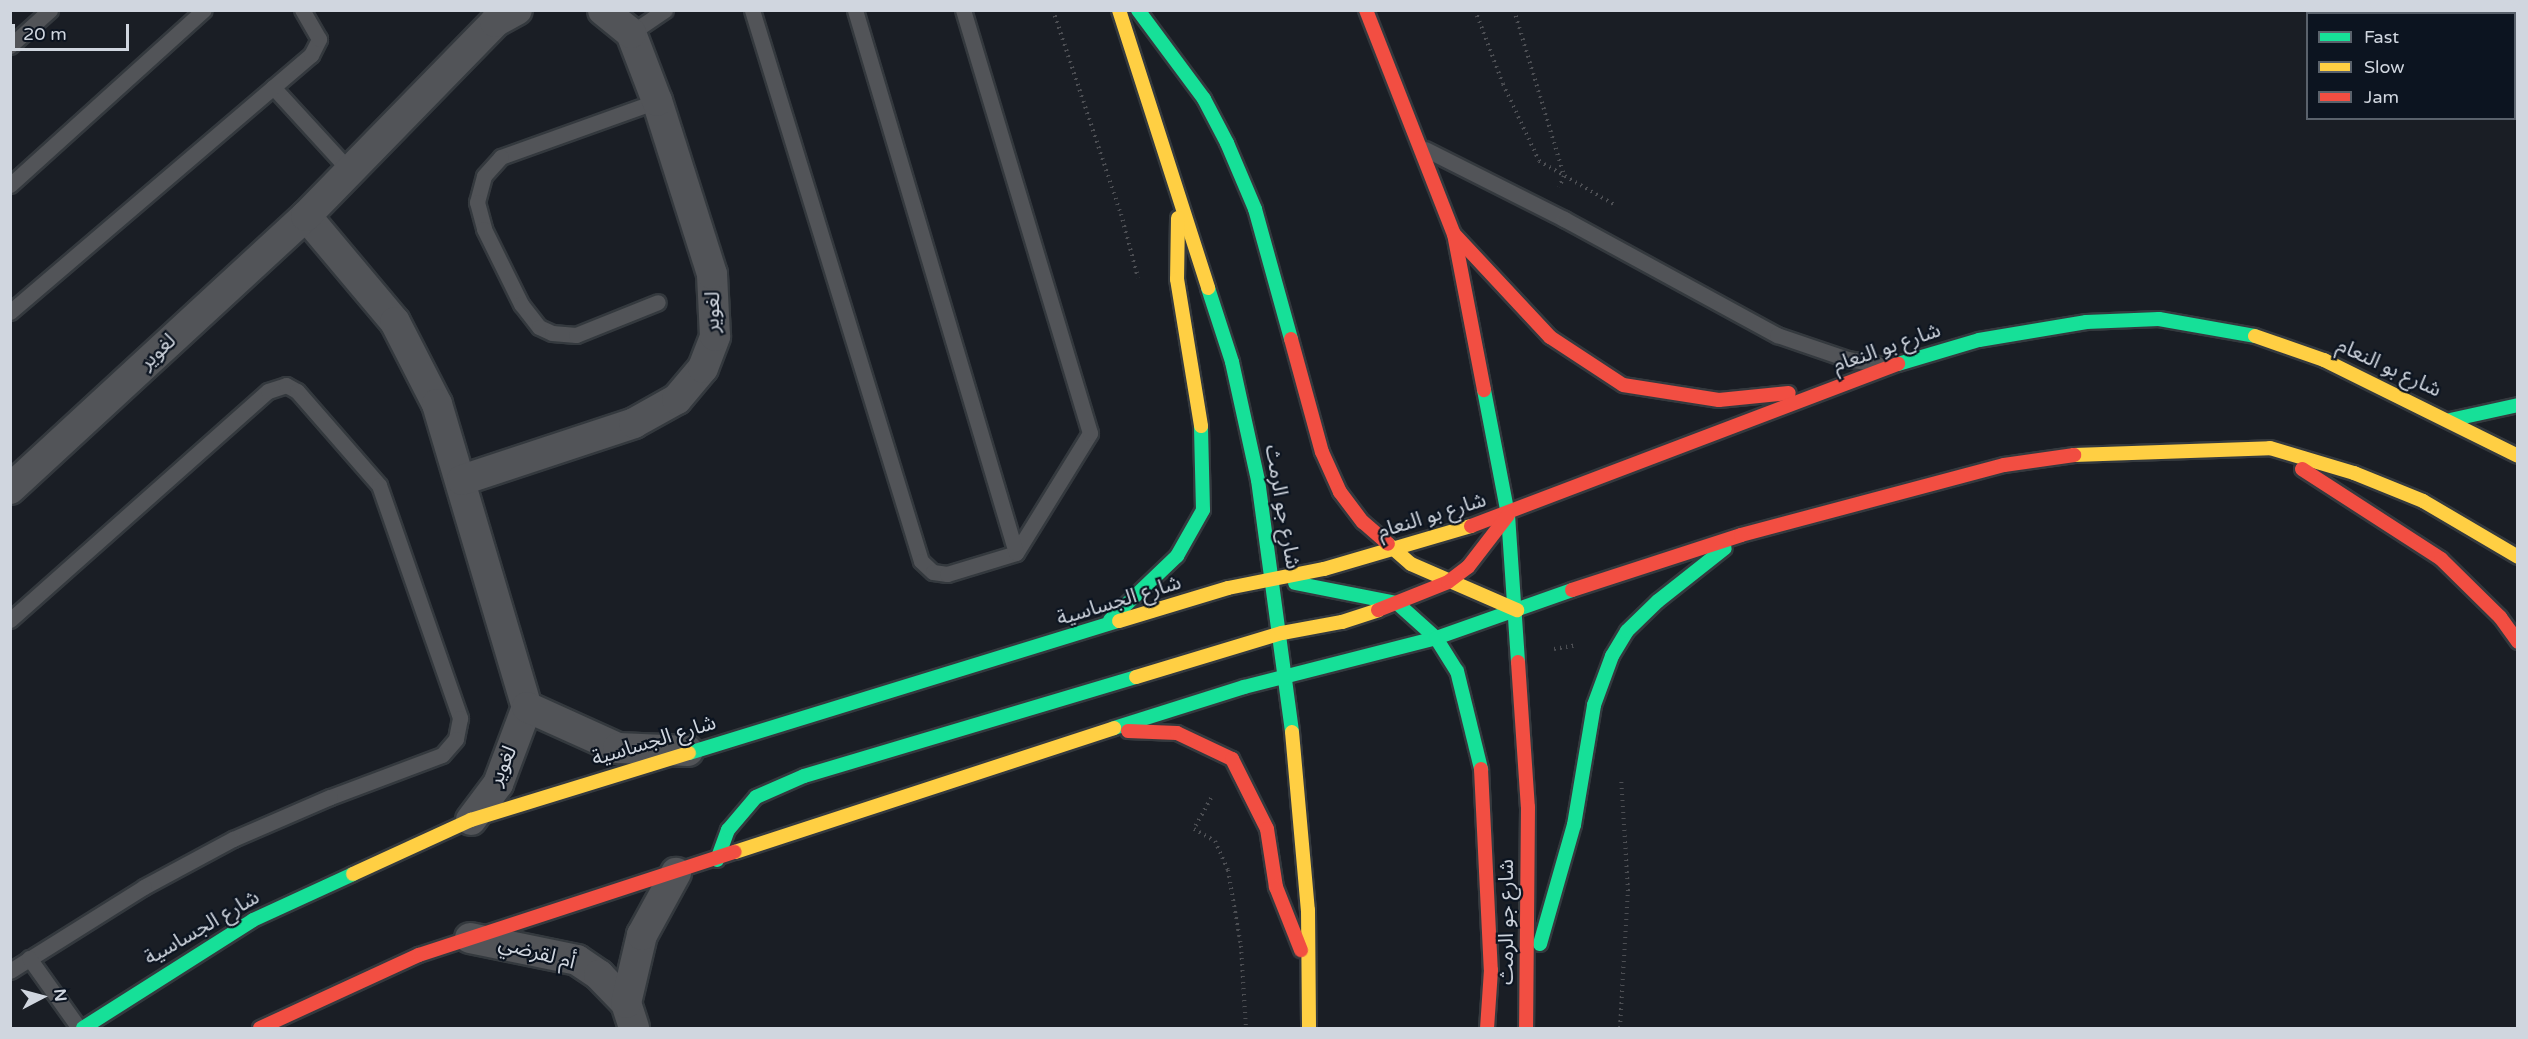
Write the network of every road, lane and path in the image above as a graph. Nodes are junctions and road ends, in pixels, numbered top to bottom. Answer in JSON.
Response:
{"nodes":[{"id":1,"x":50,"y":10,"type":"edge"},
{"id":2,"x":204,"y":10,"type":"edge"},
{"id":3,"x":302,"y":10,"type":"edge"},
{"id":4,"x":517,"y":10,"type":"edge"},
{"id":5,"x":603,"y":10,"type":"edge"},
{"id":6,"x":665,"y":10,"type":"edge"},
{"id":7,"x":752,"y":10,"type":"edge"},
{"id":8,"x":855,"y":10,"type":"edge"},
{"id":9,"x":963,"y":10,"type":"edge"},
{"id":10,"x":1119,"y":10,"type":"edge"},
{"id":11,"x":1138,"y":10,"type":"edge"},
{"id":12,"x":1366,"y":10,"type":"edge"},
{"id":13,"x":1475,"y":10,"type":"edge"},
{"id":14,"x":1514,"y":10,"type":"edge"},
{"id":15,"x":631,"y":33,"type":"junction"},
{"id":16,"x":10,"y":46,"type":"edge"},
{"id":17,"x":273,"y":87,"type":"junction"},
{"id":18,"x":657,"y":101,"type":"junction"},
{"id":19,"x":1417,"y":145,"type":"junction"},
{"id":20,"x":349,"y":170,"type":"junction"},
{"id":21,"x":1564,"y":176,"type":"junction"},
{"id":22,"x":10,"y":185,"type":"edge"},
{"id":23,"x":1182,"y":205,"type":"junction"},
{"id":24,"x":1615,"y":205,"type":"dead end"},
{"id":25,"x":306,"y":216,"type":"junction"},
{"id":26,"x":1454,"y":234,"type":"junction"},
{"id":27,"x":658,"y":302,"type":"dead end"},
{"id":28,"x":10,"y":312,"type":"edge"},
{"id":29,"x":1893,"y":366,"type":"junction"},
{"id":30,"x":1835,"y":388,"type":"junction"},
{"id":31,"x":2517,"y":405,"type":"edge"},
{"id":32,"x":2450,"y":420,"type":"junction"},
{"id":33,"x":2270,"y":448,"type":"junction"},
{"id":34,"x":2517,"y":456,"type":"edge"},
{"id":35,"x":462,"y":480,"type":"junction"},
{"id":36,"x":10,"y":489,"type":"edge"},
{"id":37,"x":1508,"y":515,"type":"junction"},
{"id":38,"x":1741,"y":535,"type":"junction"},
{"id":39,"x":1393,"y":550,"type":"junction"},
{"id":40,"x":1016,"y":553,"type":"junction"},
{"id":41,"x":2517,"y":557,"type":"edge"},
{"id":42,"x":1273,"y":582,"type":"junction"},
{"id":43,"x":1448,"y":582,"type":"junction"},
{"id":44,"x":1397,"y":603,"type":"junction"},
{"id":45,"x":1517,"y":610,"type":"junction"},
{"id":46,"x":10,"y":620,"type":"edge"},
{"id":47,"x":1100,"y":629,"type":"junction"},
{"id":48,"x":1282,"y":633,"type":"junction"},
{"id":49,"x":1436,"y":638,"type":"junction"},
{"id":50,"x":2517,"y":642,"type":"edge"},
{"id":51,"x":1287,"y":674,"type":"junction"},
{"id":52,"x":527,"y":707,"type":"junction"},
{"id":53,"x":1106,"y":731,"type":"junction"},
{"id":54,"x":691,"y":751,"type":"junction"},
{"id":55,"x":1621,"y":775,"type":"dead end"},
{"id":56,"x":471,"y":820,"type":"junction"},
{"id":57,"x":717,"y":860,"type":"junction"},
{"id":58,"x":676,"y":873,"type":"junction"},
{"id":59,"x":470,"y":938,"type":"junction"},
{"id":60,"x":29,"y":957,"type":"junction"},
{"id":61,"x":1309,"y":970,"type":"junction"},
{"id":62,"x":10,"y":971,"type":"edge"},
{"id":63,"x":1528,"y":999,"type":"junction"},
{"id":64,"x":630,"y":1016,"type":"edge"},
{"id":65,"x":81,"y":1029,"type":"edge"},
{"id":66,"x":260,"y":1029,"type":"edge"},
{"id":67,"x":1309,"y":1029,"type":"edge"},
{"id":68,"x":1487,"y":1029,"type":"edge"},
{"id":69,"x":1526,"y":1029,"type":"edge"},
{"id":70,"x":1620,"y":1029,"type":"edge"}],
"edges":[{"from":1,"to":16,"type":"lane"},
{"from":2,"to":22,"type":"lane"},
{"from":3,"to":17,"type":"lane"},
{"from":4,"to":20,"type":"street","name":"لغوير"},
{"from":5,"to":15,"type":"street","name":"لغوير"},
{"from":6,"to":15,"type":"lane"},
{"from":7,"to":40,"type":"lane"},
{"from":8,"to":40,"type":"lane"},
{"from":9,"to":40,"type":"lane"},
{"from":10,"to":23,"type":"main road","name":"شارع جو الرمث"},
{"from":11,"to":39,"type":"main road"},
{"from":12,"to":19,"type":"main road","name":"شارع جو الرمث"},
{"from":13,"to":21,"type":"path"},
{"from":14,"to":21,"type":"path"},
{"from":15,"to":18,"type":"street","name":"لغوير"},
{"from":17,"to":20,"type":"lane"},
{"from":17,"to":28,"type":"lane"},
{"from":18,"to":27,"type":"lane"},
{"from":18,"to":35,"type":"street","name":"لغوير"},
{"from":19,"to":26,"type":"main road","name":"شارع جو الرمث"},
{"from":19,"to":29,"type":"lane"},
{"from":20,"to":25,"type":"street","name":"لغوير"},
{"from":21,"to":24,"type":"path"},
{"from":23,"to":42,"type":"main road","name":"شارع جو الرمث"},
{"from":23,"to":47,"type":"main road"},
{"from":25,"to":35,"type":"street"},
{"from":25,"to":36,"type":"street","name":"لغوير"},
{"from":26,"to":30,"type":"main road"},
{"from":26,"to":37,"type":"main road","name":"شارع جو الرمث"},
{"from":29,"to":30,"type":"main road","name":"شارع بو النعام"},
{"from":29,"to":32,"type":"main road","name":"شارع بو النعام"},
{"from":30,"to":37,"type":"main road","name":"شارع بو النعام"},
{"from":31,"to":32,"type":"main road"},
{"from":32,"to":34,"type":"main road","name":"شارع بو النعام"},
{"from":33,"to":38,"type":"main road"},
{"from":33,"to":41,"type":"main road"},
{"from":33,"to":50,"type":"main road"},
{"from":35,"to":52,"type":"street"},
{"from":37,"to":39,"type":"main road","name":"شارع بو النعام"},
{"from":37,"to":43,"type":"main road"},
{"from":37,"to":45,"type":"main road","name":"شارع جو الرمث"},
{"from":38,"to":45,"type":"main road"},
{"from":38,"to":63,"type":"main road"},
{"from":39,"to":42,"type":"main road","name":"شارع بو النعام"},
{"from":39,"to":43,"type":"main road"},
{"from":42,"to":44,"type":"main road"},
{"from":42,"to":47,"type":"main road","name":"شارع الجساسية"},
{"from":42,"to":48,"type":"main road","name":"شارع جو الرمث"},
{"from":43,"to":44,"type":"main road"},
{"from":43,"to":45,"type":"main road"},
{"from":44,"to":48,"type":"main road"},
{"from":44,"to":49,"type":"main road"},
{"from":45,"to":49,"type":"main road"},
{"from":45,"to":63,"type":"main road","name":"شارع جو الرمث"},
{"from":46,"to":60,"type":"lane"},
{"from":47,"to":54,"type":"main road","name":"شارع الجساسية"},
{"from":48,"to":51,"type":"main road","name":"شارع جو الرمث"},
{"from":48,"to":57,"type":"main road"},
{"from":49,"to":51,"type":"main road"},
{"from":49,"to":68,"type":"main road"},
{"from":51,"to":53,"type":"main road"},
{"from":51,"to":61,"type":"main road","name":"شارع جو الرمث"},
{"from":52,"to":54,"type":"street"},
{"from":52,"to":56,"type":"street","name":"لغوير"},
{"from":53,"to":57,"type":"main road"},
{"from":53,"to":61,"type":"main road"},
{"from":54,"to":56,"type":"main road","name":"شارع الجساسية"},
{"from":55,"to":70,"type":"path"},
{"from":56,"to":65,"type":"main road","name":"شارع الجساسية"},
{"from":57,"to":58,"type":"main road"},
{"from":58,"to":59,"type":"main road"},
{"from":58,"to":64,"type":"street","name":"أم لقرضي"},
{"from":59,"to":64,"type":"street","name":"أم لقرضي"},
{"from":59,"to":66,"type":"main road"},
{"from":60,"to":62,"type":"lane"},
{"from":60,"to":65,"type":"lane"},
{"from":61,"to":67,"type":"main road","name":"شارع جو الرمث"},
{"from":63,"to":69,"type":"main road","name":"شارع جو الرمث"}]}
